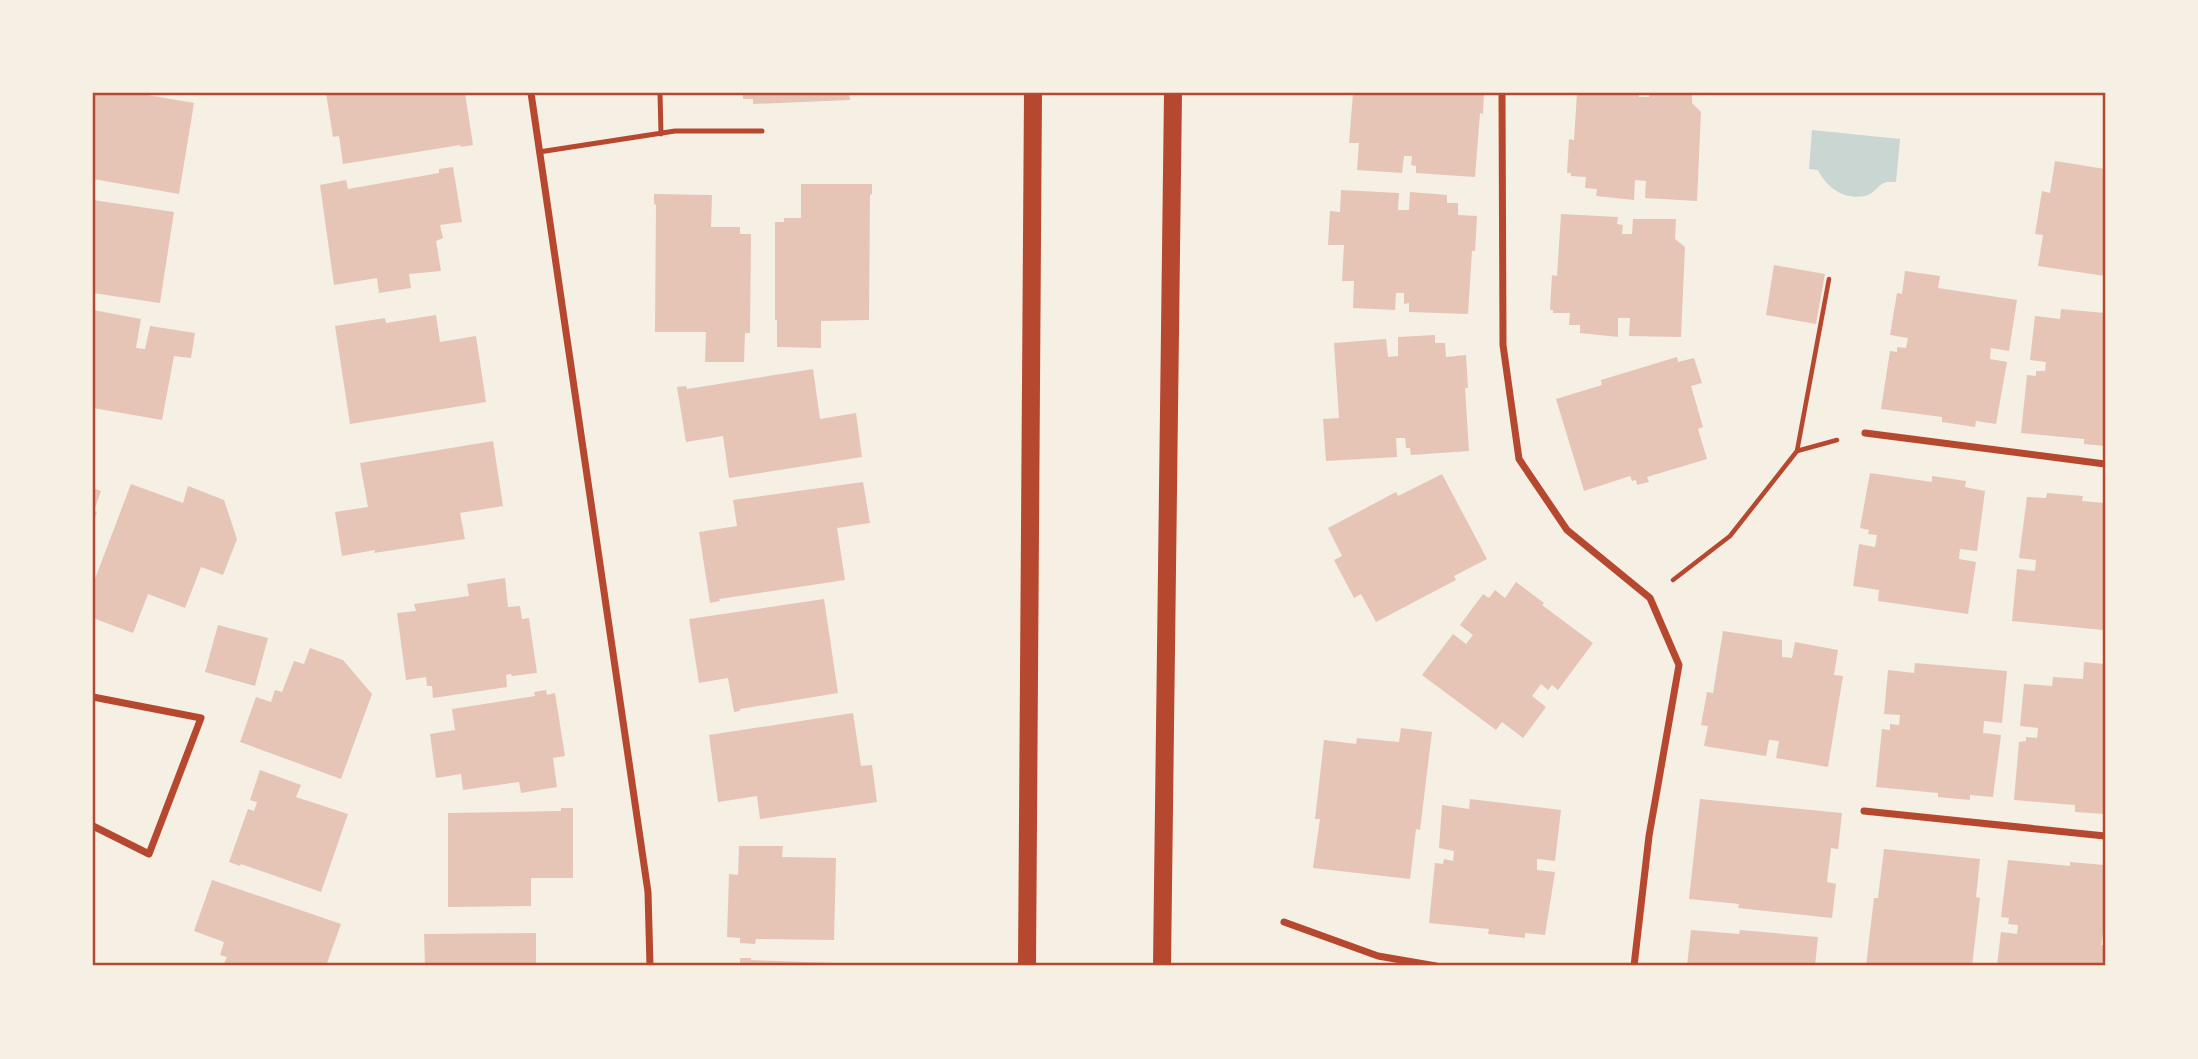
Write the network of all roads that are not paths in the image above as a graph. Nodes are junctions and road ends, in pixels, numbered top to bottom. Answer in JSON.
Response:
{"nodes":[{"id":1,"x":531,"y":93,"type":"edge"},
{"id":2,"x":660,"y":93,"type":"edge"},
{"id":3,"x":1033,"y":93,"type":"edge"},
{"id":4,"x":1173,"y":93,"type":"edge"},
{"id":5,"x":1502,"y":93,"type":"edge"},
{"id":6,"x":762,"y":131,"type":"dead end"},
{"id":7,"x":662,"y":134,"type":"junction"},
{"id":8,"x":539,"y":152,"type":"junction"},
{"id":9,"x":1865,"y":433,"type":"road end"},
{"id":10,"x":2105,"y":464,"type":"edge"},
{"id":11,"x":93,"y":697,"type":"edge"},
{"id":12,"x":1864,"y":811,"type":"dead end"},
{"id":13,"x":93,"y":826,"type":"edge"},
{"id":14,"x":2105,"y":836,"type":"edge"},
{"id":15,"x":1284,"y":922,"type":"dead end"},
{"id":16,"x":650,"y":966,"type":"edge"},
{"id":17,"x":1027,"y":966,"type":"edge"},
{"id":18,"x":1162,"y":966,"type":"edge"},
{"id":19,"x":1436,"y":966,"type":"edge"},
{"id":20,"x":1634,"y":966,"type":"edge"}],
"edges":[{"from":1,"to":8,"type":"street"},
{"from":2,"to":7,"type":"lane"},
{"from":3,"to":17,"type":"main road"},
{"from":4,"to":18,"type":"main road"},
{"from":5,"to":20,"type":"street"},
{"from":6,"to":7,"type":"lane"},
{"from":7,"to":8,"type":"lane"},
{"from":8,"to":16,"type":"street"},
{"from":9,"to":10,"type":"street"},
{"from":11,"to":13,"type":"street"},
{"from":12,"to":14,"type":"street"},
{"from":15,"to":19,"type":"street"}]}
